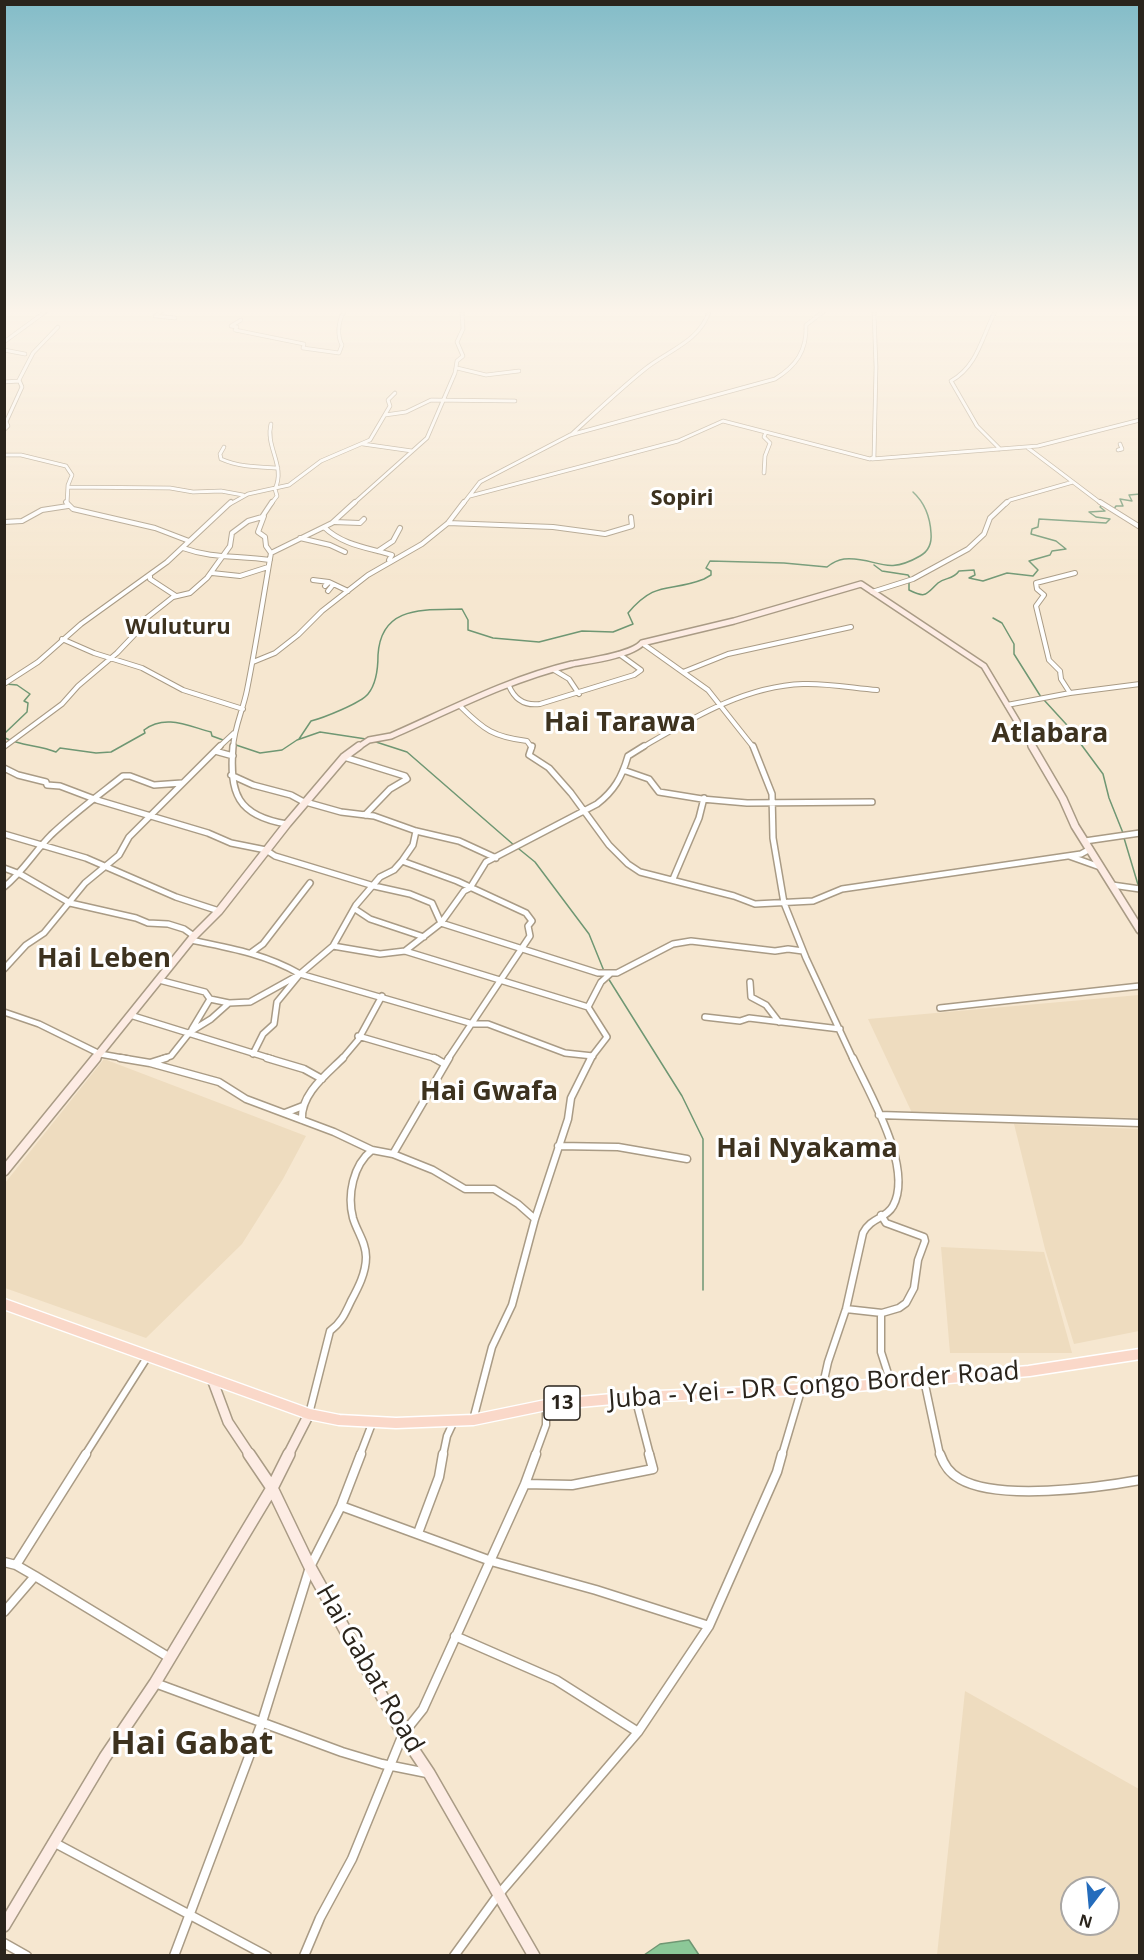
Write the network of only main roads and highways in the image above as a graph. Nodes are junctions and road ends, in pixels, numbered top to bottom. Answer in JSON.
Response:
{"nodes":[{"id":1,"x":4,"y":1304,"type":"edge"},
{"id":2,"x":1140,"y":1354,"type":"edge"}],
"edges":[{"from":1,"to":2,"type":"main road","name":"Juba - Yei - DR Congo Border Road","number":"13"}]}
